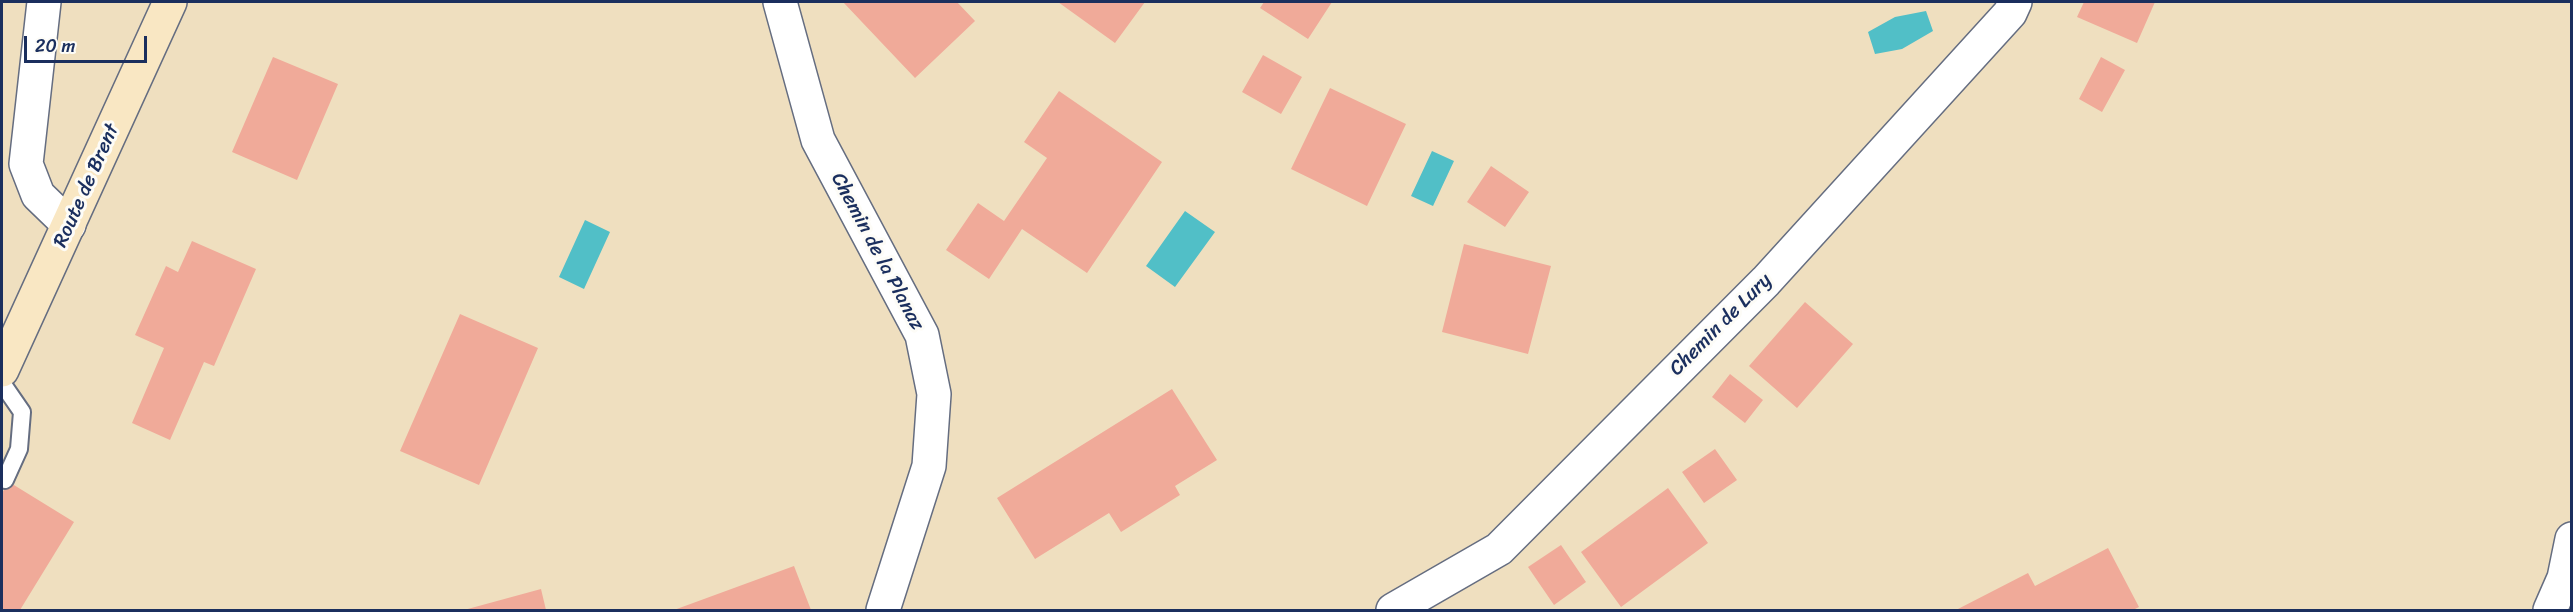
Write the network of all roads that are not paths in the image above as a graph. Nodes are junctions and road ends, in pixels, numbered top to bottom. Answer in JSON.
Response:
{"nodes":[{"id":1,"x":44,"y":2,"type":"edge"},
{"id":2,"x":170,"y":2,"type":"edge"},
{"id":3,"x":780,"y":2,"type":"edge"},
{"id":4,"x":2015,"y":2,"type":"edge"},
{"id":5,"x":69,"y":225,"type":"junction"},
{"id":6,"x":2,"y":370,"type":"edge"},
{"id":7,"x":2,"y":383,"type":"edge"},
{"id":8,"x":5,"y":480,"type":"dead end"},
{"id":9,"x":2571,"y":538,"type":"edge"},
{"id":10,"x":883,"y":610,"type":"edge"},
{"id":11,"x":1393,"y":610,"type":"edge"},
{"id":12,"x":2550,"y":610,"type":"edge"}],
"edges":[{"from":1,"to":5,"type":"street"},
{"from":2,"to":5,"type":"main road","name":"Route de Brent"},
{"from":3,"to":10,"type":"street","name":"Chemin de la Planaz"},
{"from":4,"to":11,"type":"street","name":"Chemin de Lury"},
{"from":5,"to":6,"type":"main road","name":"Route de Brent"},
{"from":7,"to":8,"type":"lane"},
{"from":9,"to":12,"type":"street"}]}
